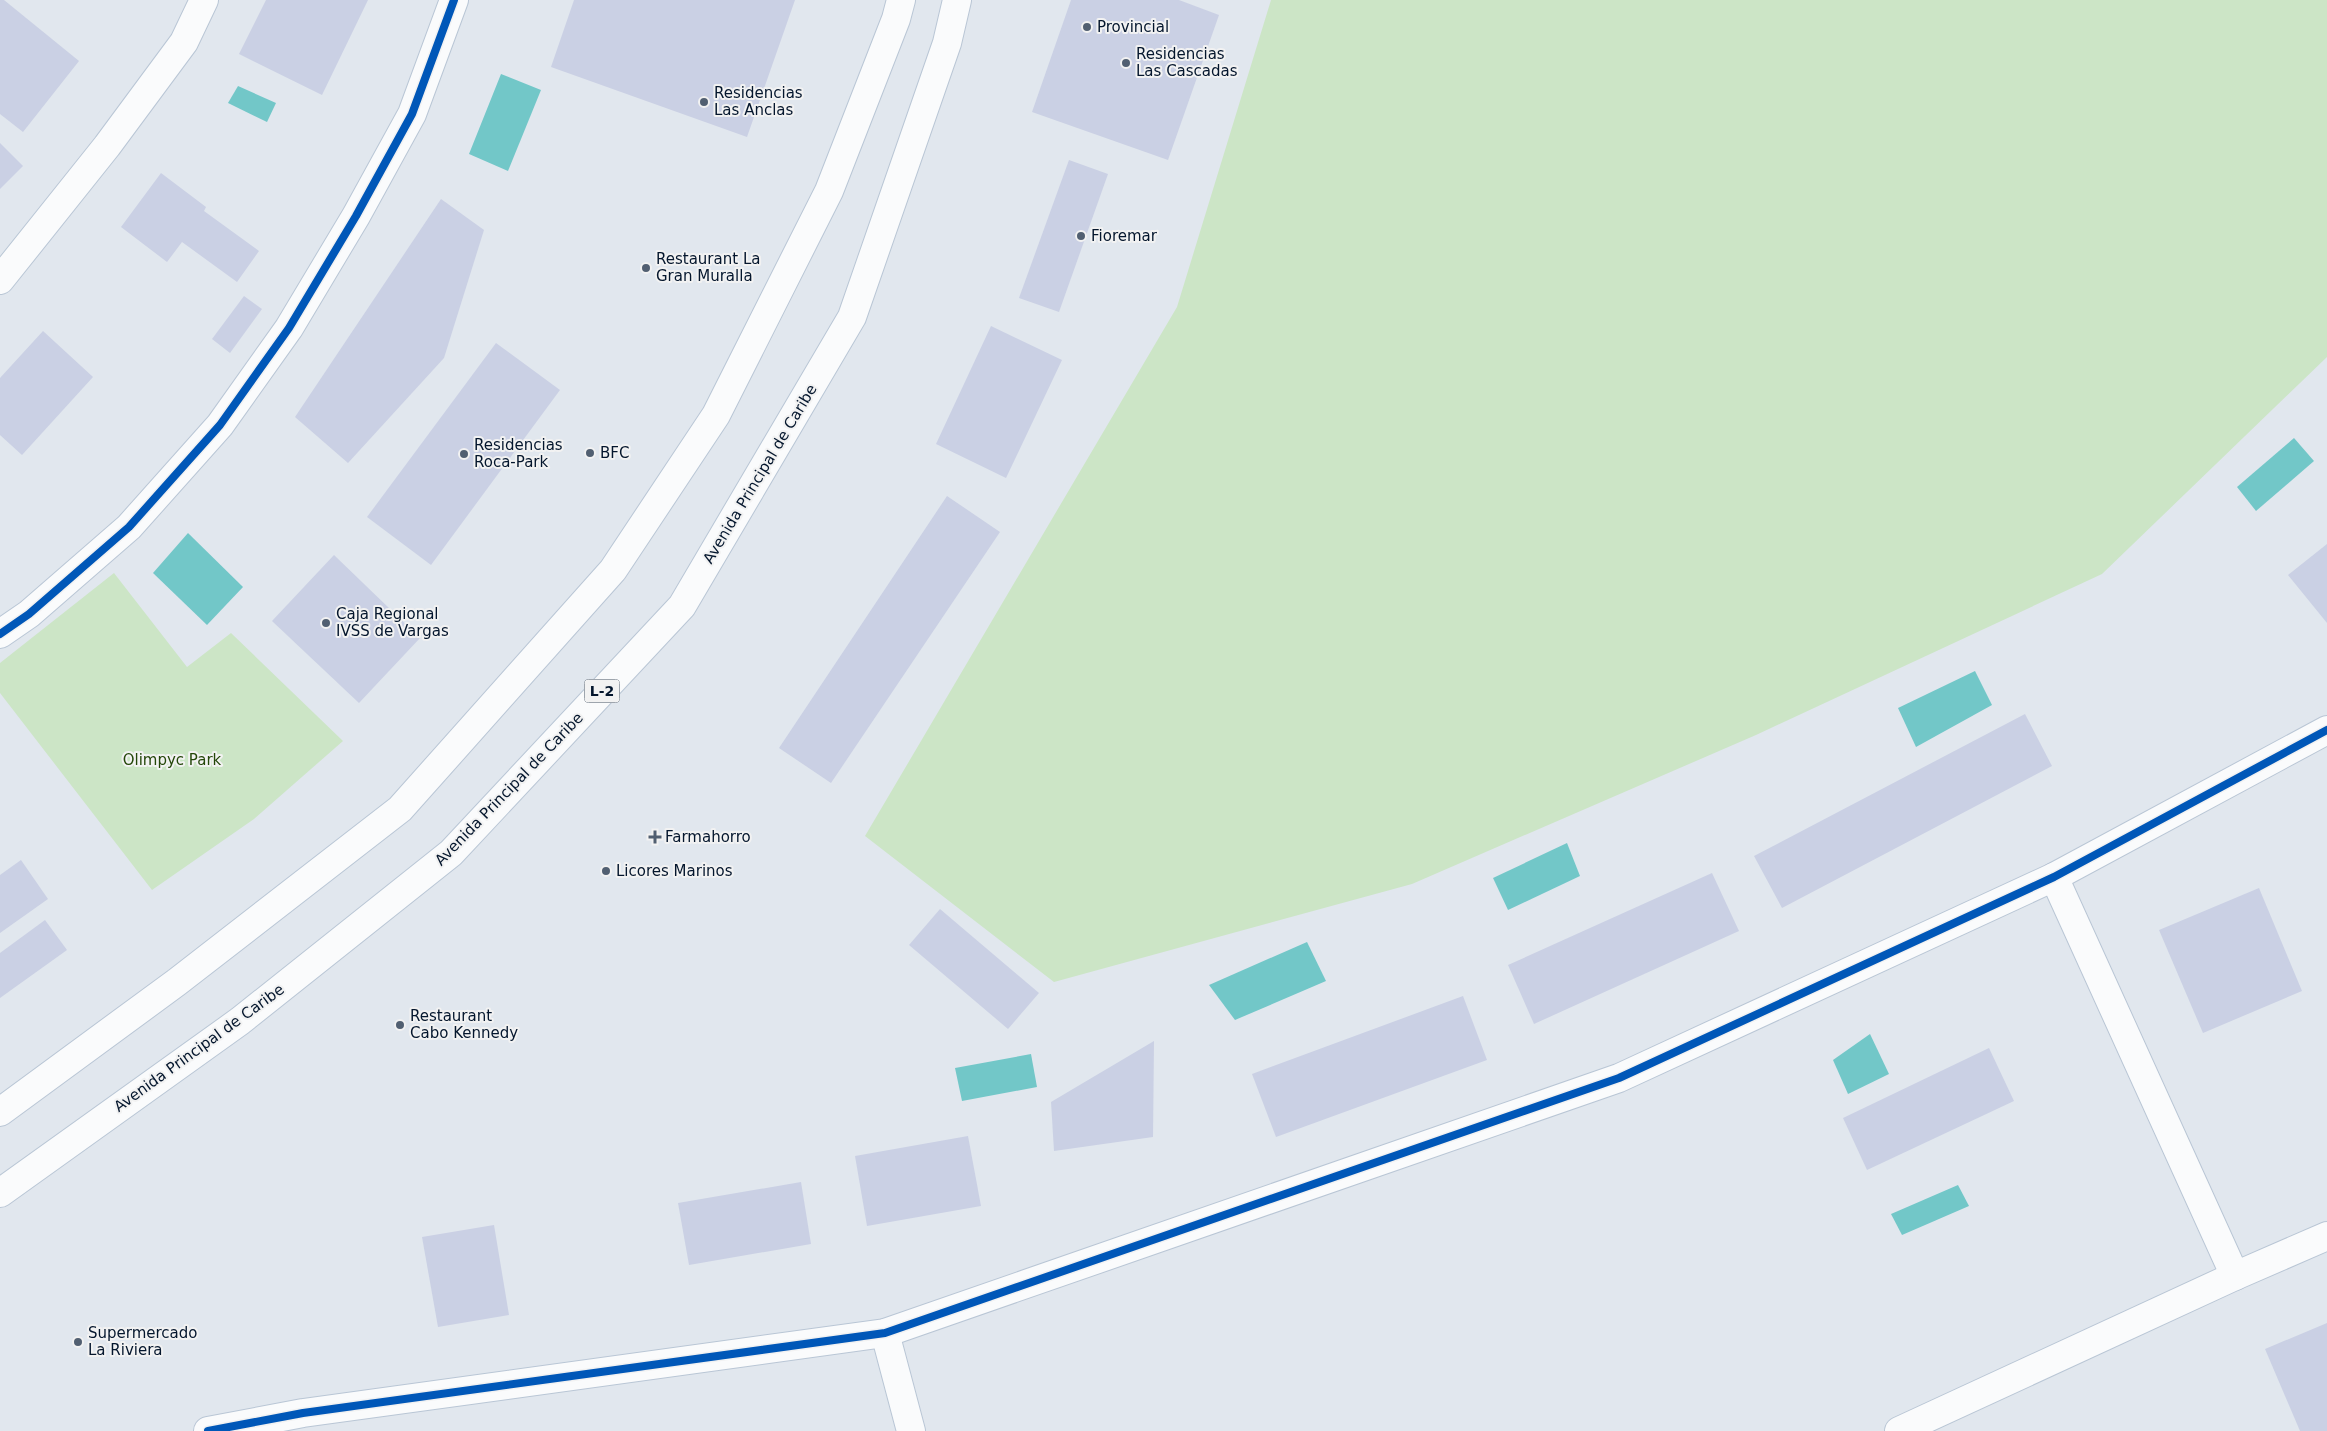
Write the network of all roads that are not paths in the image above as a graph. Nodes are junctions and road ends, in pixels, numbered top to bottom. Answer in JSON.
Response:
{"nodes":[{"id":1,"x":204,"y":0,"type":"edge"},
{"id":2,"x":454,"y":0,"type":"edge"},
{"id":3,"x":901,"y":0,"type":"edge"},
{"id":4,"x":956,"y":0,"type":"edge"},
{"id":5,"x":0,"y":280,"type":"edge"},
{"id":6,"x":0,"y":634,"type":"edge"},
{"id":7,"x":2327,"y":730,"type":"edge"},
{"id":8,"x":2054,"y":877,"type":"junction"},
{"id":9,"x":0,"y":1112,"type":"edge"},
{"id":10,"x":0,"y":1193,"type":"edge"},
{"id":11,"x":2327,"y":1236,"type":"edge"},
{"id":12,"x":2235,"y":1276,"type":"junction"},
{"id":13,"x":886,"y":1333,"type":"junction"},
{"id":14,"x":208,"y":1431,"type":"edge"},
{"id":15,"x":911,"y":1431,"type":"edge"},
{"id":16,"x":1899,"y":1431,"type":"edge"}],
"edges":[{"from":1,"to":5,"type":"street"},
{"from":2,"to":6,"type":"street"},
{"from":3,"to":9,"type":"street"},
{"from":4,"to":10,"type":"street","name":"Avenida Principal de Caribe","number":"L-2"},
{"from":7,"to":8,"type":"street"},
{"from":8,"to":12,"type":"street"},
{"from":8,"to":13,"type":"street"},
{"from":11,"to":12,"type":"street"},
{"from":12,"to":16,"type":"street"},
{"from":13,"to":14,"type":"street"},
{"from":13,"to":15,"type":"street"}]}
